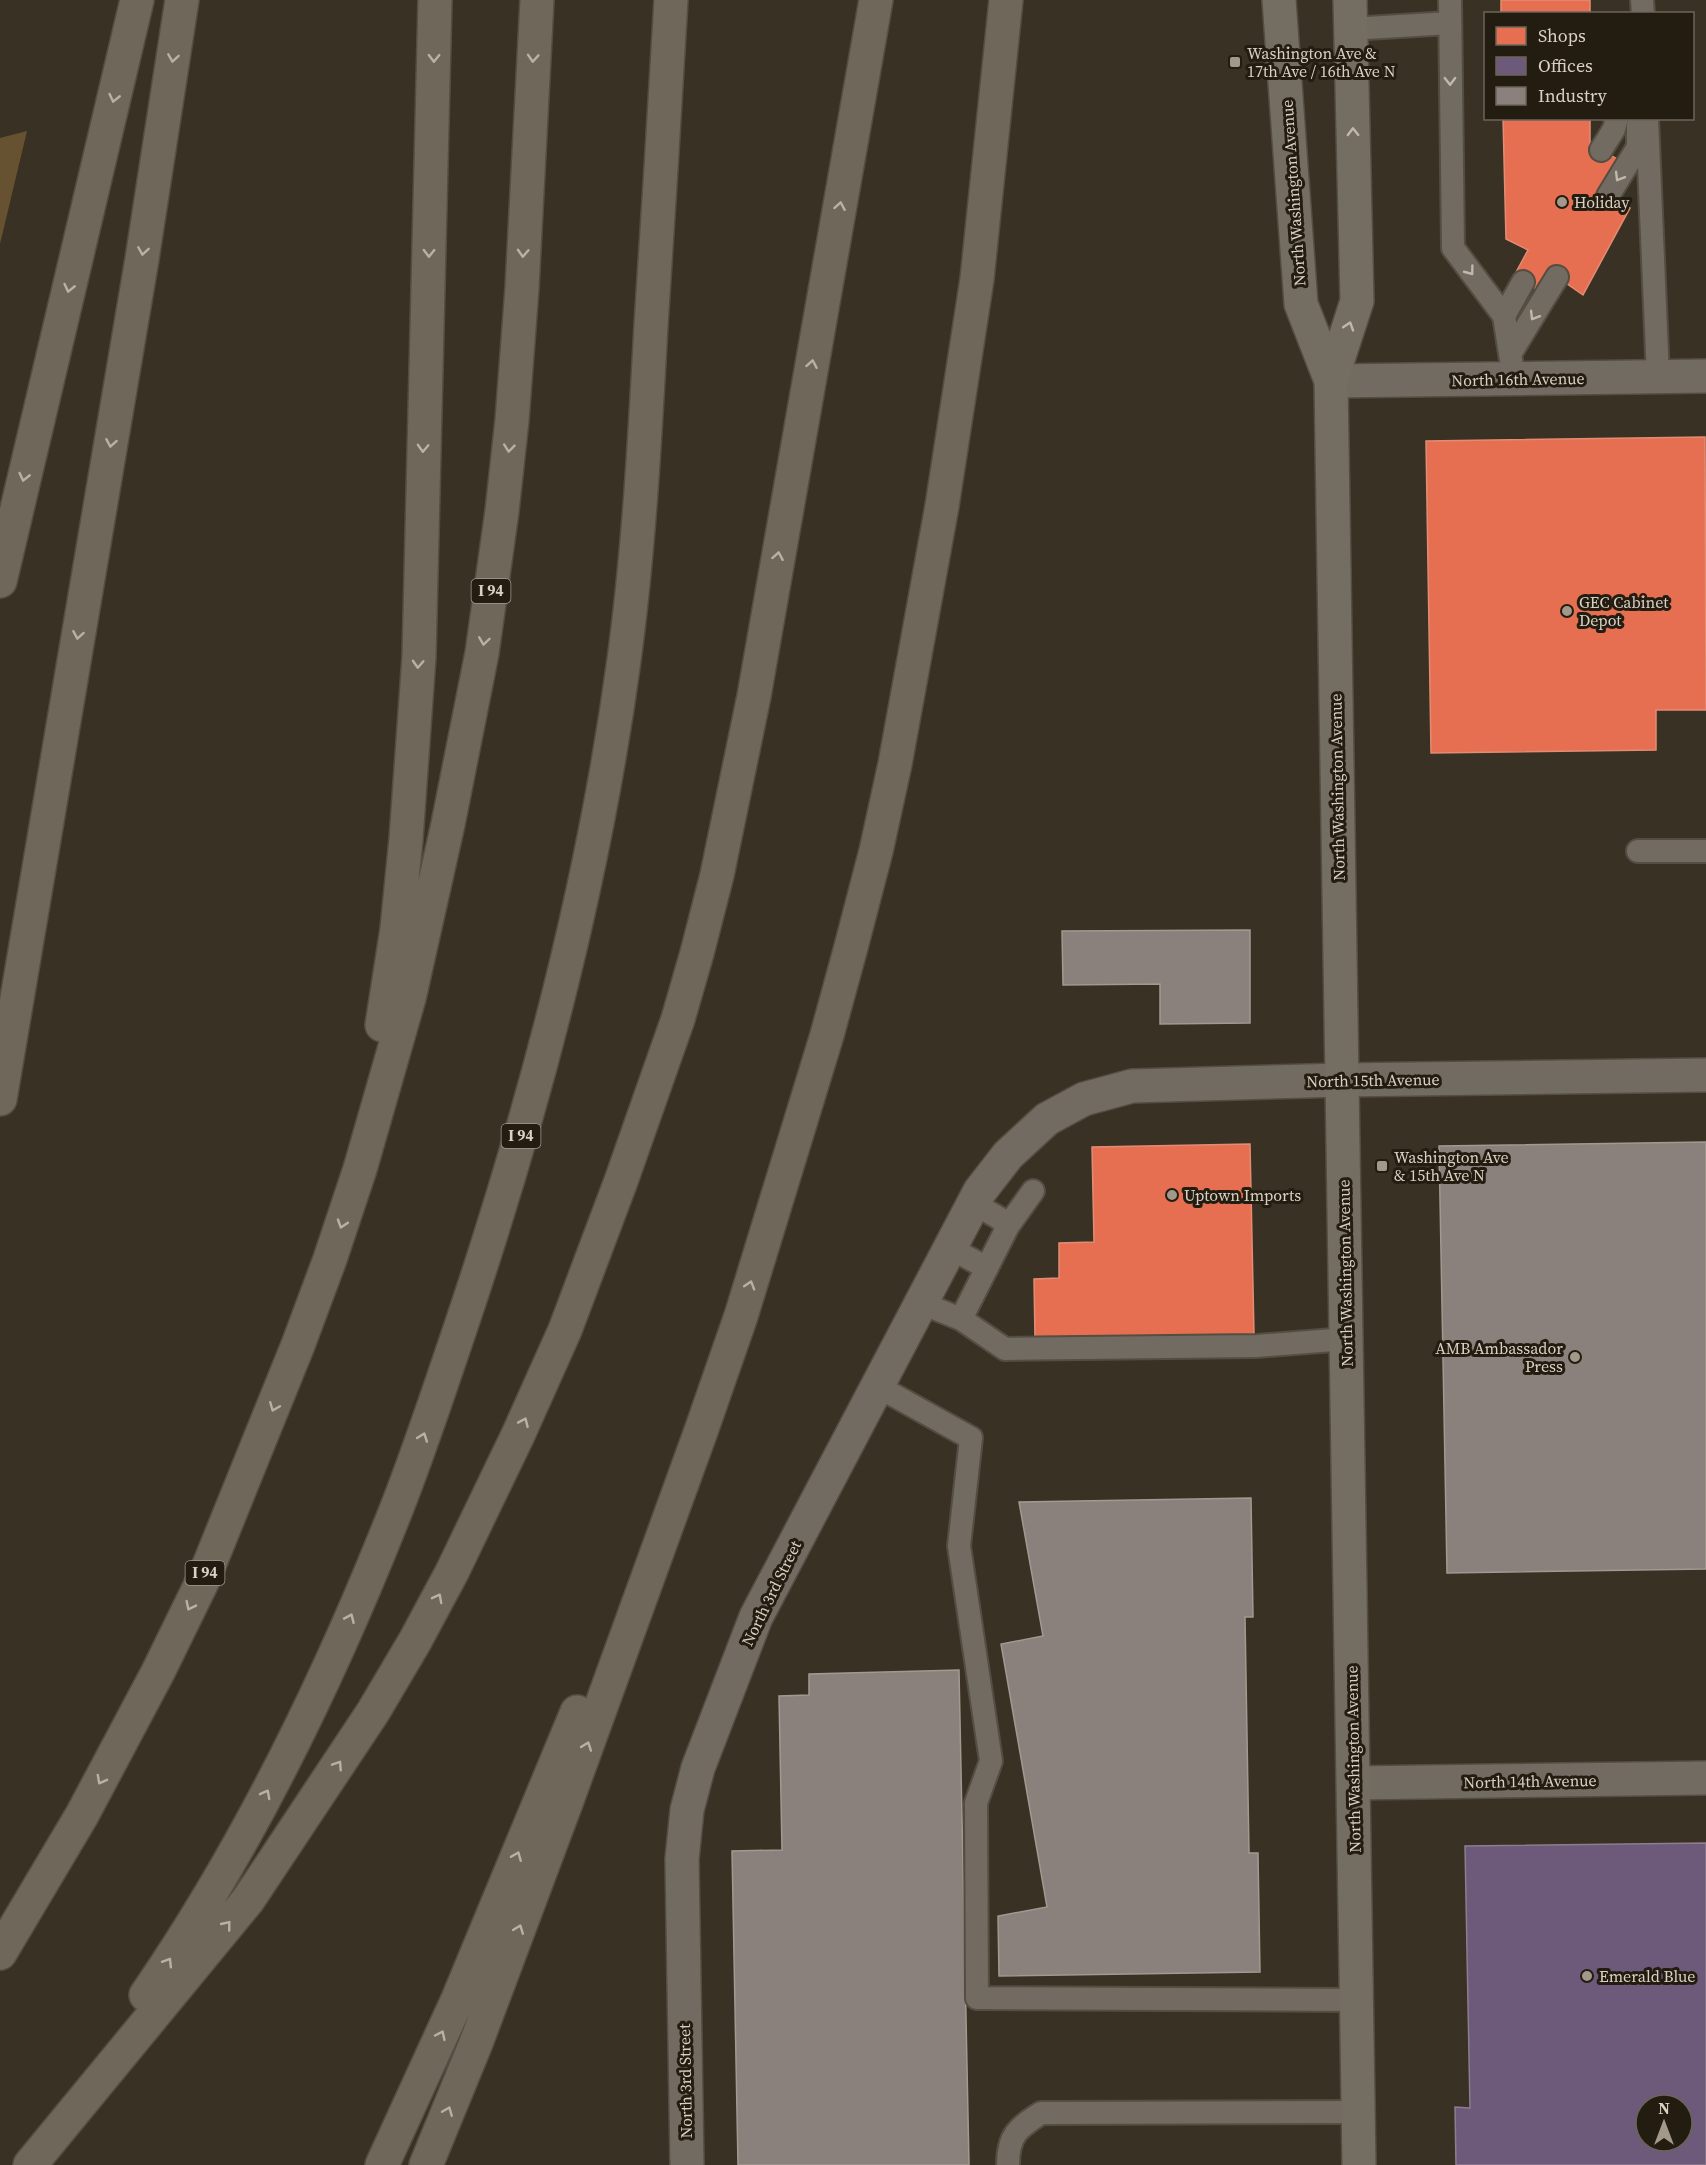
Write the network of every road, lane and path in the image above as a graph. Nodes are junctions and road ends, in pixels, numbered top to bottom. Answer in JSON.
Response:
{"nodes":[{"id":1,"x":137,"y":0,"type":"edge"},
{"id":2,"x":182,"y":0,"type":"edge"},
{"id":3,"x":435,"y":0,"type":"edge"},
{"id":4,"x":537,"y":0,"type":"edge"},
{"id":5,"x":671,"y":0,"type":"edge"},
{"id":6,"x":876,"y":0,"type":"edge"},
{"id":7,"x":1006,"y":0,"type":"edge"},
{"id":8,"x":1279,"y":0,"type":"edge"},
{"id":9,"x":1450,"y":0,"type":"edge"},
{"id":10,"x":1350,"y":15,"type":"edge"},
{"id":11,"x":1449,"y":23,"type":"junction"},
{"id":12,"x":1616,"y":120,"type":"edge"},
{"id":13,"x":1638,"y":120,"type":"edge"},
{"id":14,"x":1647,"y":120,"type":"edge"},
{"id":15,"x":1601,"y":150,"type":"dead end"},
{"id":16,"x":1608,"y":196,"type":"dead end"},
{"id":17,"x":1557,"y":277,"type":"dead end"},
{"id":18,"x":1523,"y":282,"type":"dead end"},
{"id":19,"x":1503,"y":316,"type":"junction"},
{"id":20,"x":1512,"y":366,"type":"junction"},
{"id":21,"x":1706,"y":376,"type":"edge"},
{"id":22,"x":1658,"y":377,"type":"junction"},
{"id":23,"x":1330,"y":381,"type":"junction"},
{"id":24,"x":0,"y":581,"type":"edge"},
{"id":25,"x":1706,"y":850,"type":"edge"},
{"id":26,"x":1638,"y":851,"type":"dead end"},
{"id":27,"x":1706,"y":1075,"type":"edge"},
{"id":28,"x":1341,"y":1080,"type":"junction"},
{"id":29,"x":0,"y":1099,"type":"edge"},
{"id":30,"x":1047,"y":1119,"type":"joint"},
{"id":31,"x":360,"y":1169,"type":"junction"},
{"id":32,"x":1033,"y":1191,"type":"dead end"},
{"id":33,"x":973,"y":1203,"type":"junction"},
{"id":34,"x":1008,"y":1226,"type":"junction"},
{"id":35,"x":950,"y":1248,"type":"junction"},
{"id":36,"x":987,"y":1268,"type":"junction"},
{"id":37,"x":921,"y":1303,"type":"junction"},
{"id":38,"x":741,"y":1316,"type":"junction"},
{"id":39,"x":961,"y":1319,"type":"junction"},
{"id":40,"x":1346,"y":1339,"type":"junction"},
{"id":41,"x":877,"y":1386,"type":"junction"},
{"id":42,"x":1706,"y":1778,"type":"edge"},
{"id":43,"x":1354,"y":1783,"type":"junction"},
{"id":44,"x":0,"y":1953,"type":"edge"},
{"id":45,"x":1357,"y":2000,"type":"junction"},
{"id":46,"x":1358,"y":2112,"type":"junction"},
{"id":47,"x":28,"y":2165,"type":"edge"},
{"id":48,"x":382,"y":2165,"type":"edge"},
{"id":49,"x":426,"y":2165,"type":"edge"},
{"id":50,"x":687,"y":2165,"type":"edge"},
{"id":51,"x":1008,"y":2165,"type":"edge"},
{"id":52,"x":1359,"y":2165,"type":"edge"}],
"edges":[{"from":1,"to":24,"type":"highway","one_way":true},
{"from":2,"to":29,"type":"highway","one_way":true},
{"from":3,"to":31,"type":"highway","one_way":true},
{"from":4,"to":31,"type":"highway","number":"I 94","one_way":true},
{"from":47,"to":5,"type":"highway","number":"I 94","one_way":true},
{"from":47,"to":6,"type":"highway","one_way":true},
{"from":38,"to":7,"type":"highway","one_way":true},
{"from":8,"to":23,"type":"main road","name":"North Washington Avenue"},
{"from":9,"to":11,"type":"lane"},
{"from":10,"to":11,"type":"lane"},
{"from":23,"to":10,"type":"main road","name":"North Washington Avenue","one_way":true},
{"from":11,"to":19,"type":"lane","one_way":true},
{"from":12,"to":15,"type":"lane"},
{"from":13,"to":16,"type":"lane","one_way":true},
{"from":14,"to":22,"type":"lane"},
{"from":17,"to":20,"type":"lane","one_way":true},
{"from":18,"to":19,"type":"lane"},
{"from":19,"to":20,"type":"lane"},
{"from":20,"to":22,"type":"street","name":"North 16th Avenue"},
{"from":20,"to":23,"type":"street","name":"North 16th Avenue"},
{"from":21,"to":22,"type":"street","name":"North 16th Avenue"},
{"from":23,"to":28,"type":"main road","name":"North Washington Avenue"},
{"from":25,"to":26,"type":"lane"},
{"from":27,"to":28,"type":"street","name":"North 15th Avenue"},
{"from":28,"to":30,"type":"street","name":"North 15th Avenue"},
{"from":28,"to":40,"type":"main road","name":"North Washington Avenue"},
{"from":30,"to":33,"type":"street","name":"North 3rd Street"},
{"from":31,"to":44,"type":"highway","number":"I 94","one_way":true},
{"from":32,"to":34,"type":"lane"},
{"from":33,"to":34,"type":"lane"},
{"from":33,"to":35,"type":"street","name":"North 3rd Street"},
{"from":34,"to":36,"type":"lane"},
{"from":35,"to":36,"type":"lane"},
{"from":35,"to":37,"type":"street","name":"North 3rd Street"},
{"from":36,"to":39,"type":"lane"},
{"from":37,"to":39,"type":"lane"},
{"from":37,"to":41,"type":"street","name":"North 3rd Street"},
{"from":48,"to":38,"type":"highway","one_way":true},
{"from":49,"to":38,"type":"highway","one_way":true},
{"from":39,"to":40,"type":"lane"},
{"from":40,"to":43,"type":"main road","name":"North Washington Avenue"},
{"from":41,"to":45,"type":"lane"},
{"from":41,"to":50,"type":"street","name":"North 3rd Street"},
{"from":42,"to":43,"type":"street","name":"North 14th Avenue"},
{"from":43,"to":45,"type":"main road","name":"North Washington Avenue"},
{"from":45,"to":46,"type":"main road","name":"North Washington Avenue"},
{"from":46,"to":51,"type":"lane"},
{"from":46,"to":52,"type":"main road","name":"North Washington Avenue"}]}
